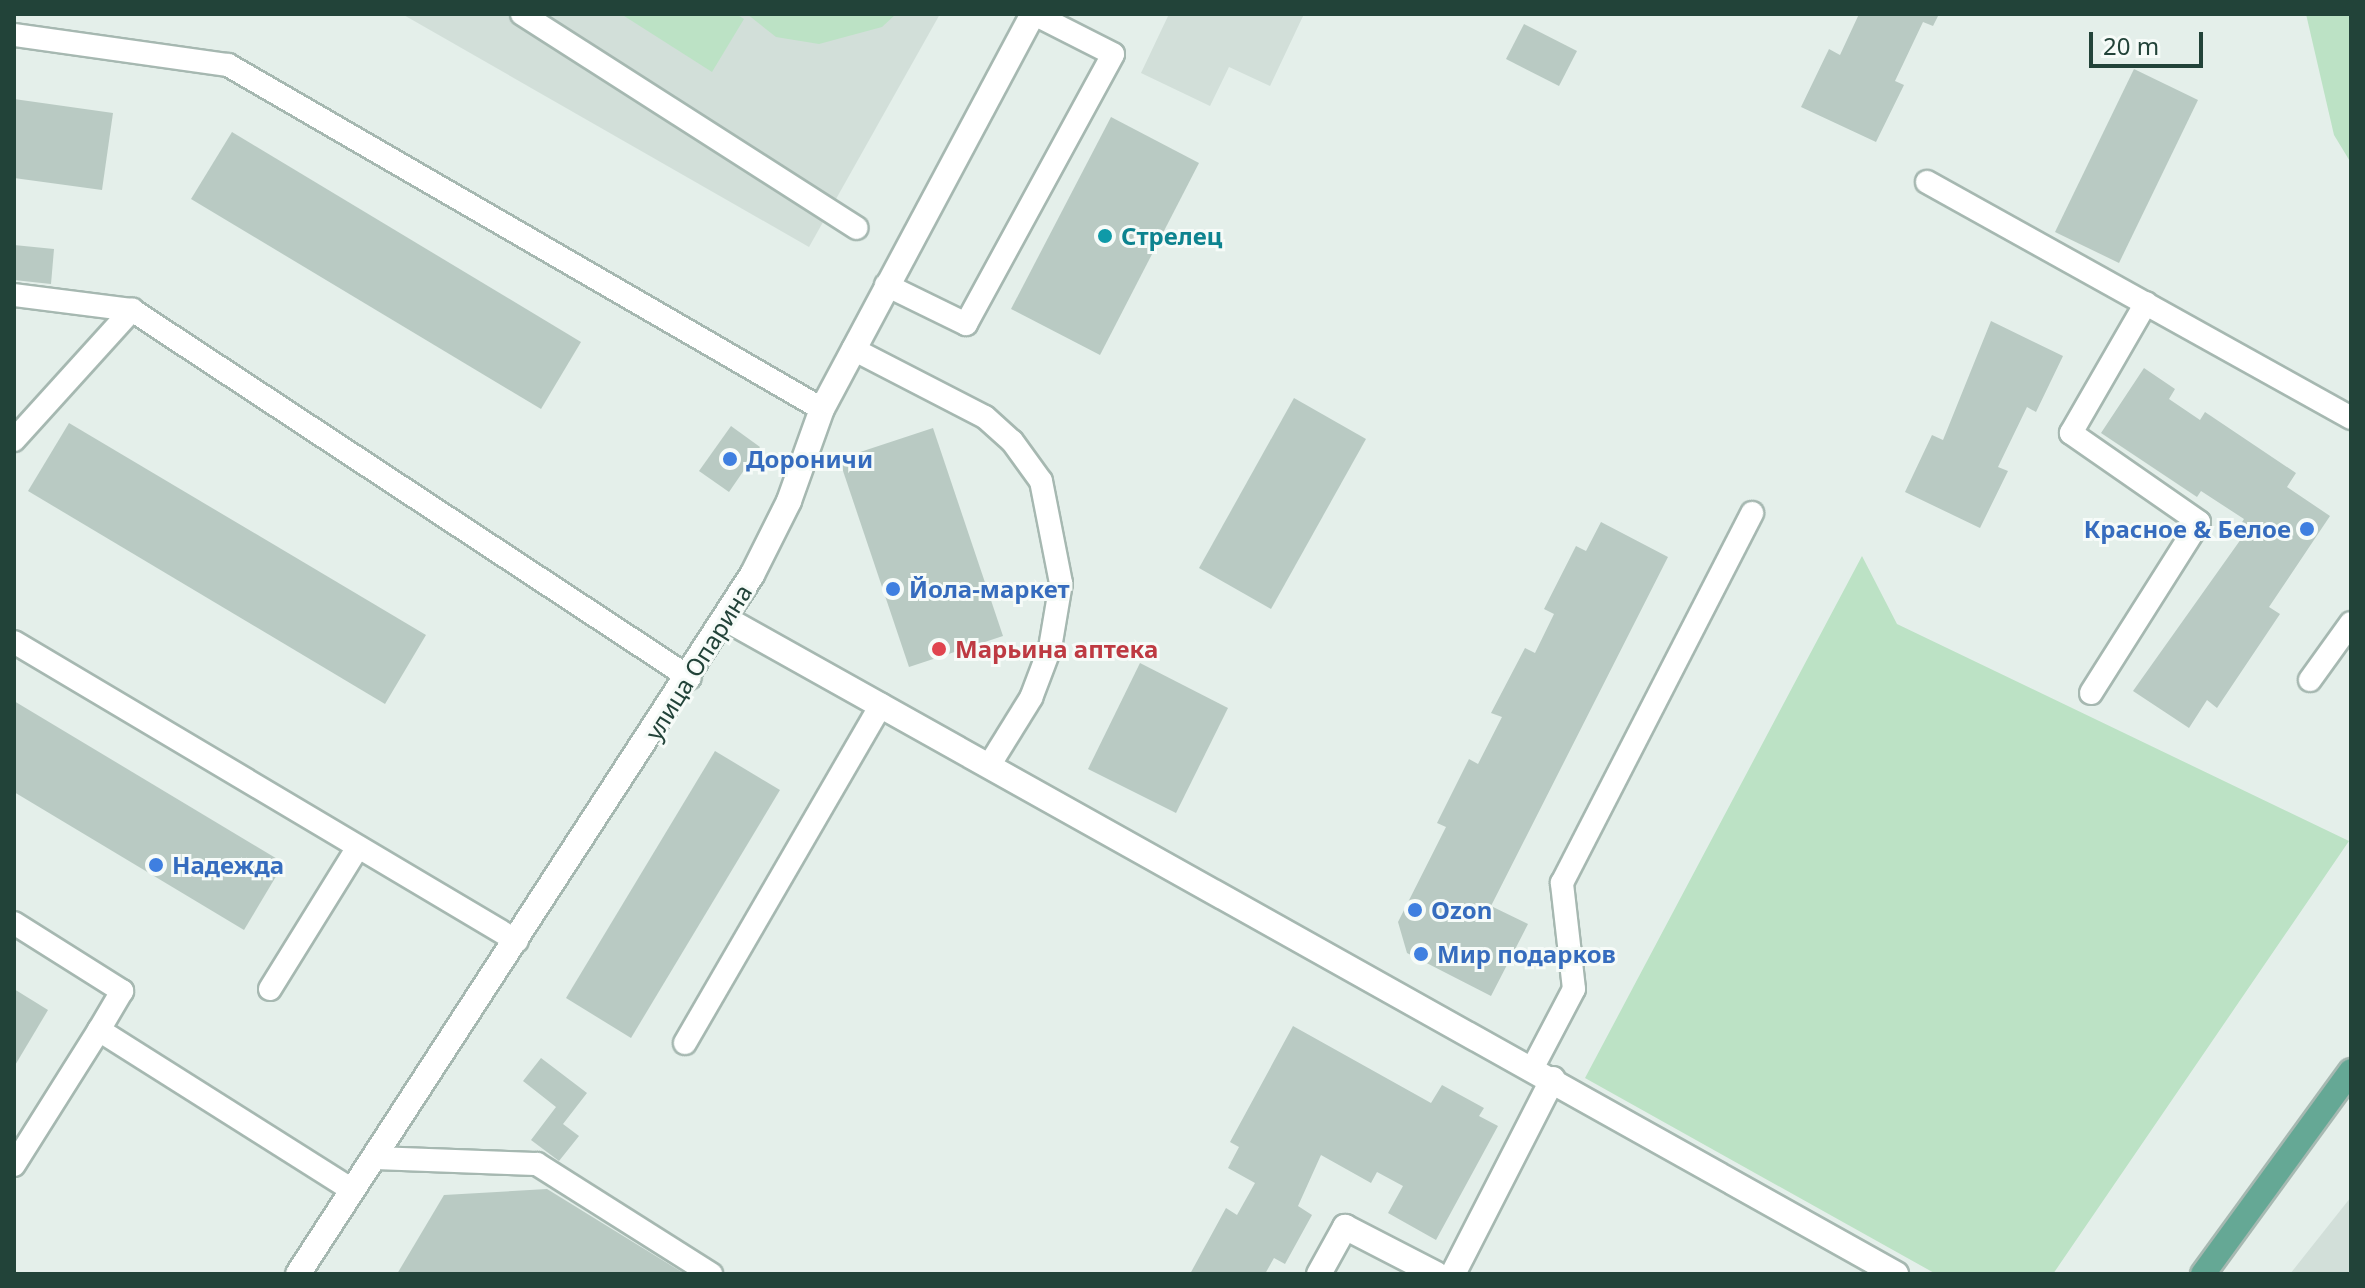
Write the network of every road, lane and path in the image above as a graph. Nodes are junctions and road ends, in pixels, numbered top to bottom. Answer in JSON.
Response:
{"nodes":[{"id":1,"x":522,"y":14,"type":"edge"},
{"id":2,"x":1034,"y":14,"type":"edge"},
{"id":3,"x":545,"y":21,"type":"edge"},
{"id":4,"x":14,"y":35,"type":"edge"},
{"id":5,"x":1927,"y":182,"type":"dead end"},
{"id":6,"x":856,"y":228,"type":"dead end"},
{"id":7,"x":886,"y":285,"type":"junction"},
{"id":8,"x":14,"y":295,"type":"edge"},
{"id":9,"x":2146,"y":303,"type":"junction"},
{"id":10,"x":132,"y":310,"type":"junction"},
{"id":11,"x":853,"y":349,"type":"junction"},
{"id":12,"x":822,"y":409,"type":"junction"},
{"id":13,"x":2351,"y":418,"type":"edge"},
{"id":14,"x":14,"y":440,"type":"edge"},
{"id":15,"x":1752,"y":513,"type":"dead end"},
{"id":16,"x":726,"y":619,"type":"junction"},
{"id":17,"x":2351,"y":623,"type":"edge"},
{"id":18,"x":14,"y":642,"type":"edge"},
{"id":19,"x":690,"y":678,"type":"junction"},
{"id":20,"x":2310,"y":680,"type":"dead end"},
{"id":21,"x":2091,"y":693,"type":"dead end"},
{"id":22,"x":881,"y":705,"type":"junction"},
{"id":23,"x":990,"y":764,"type":"junction"},
{"id":24,"x":358,"y":847,"type":"junction"},
{"id":25,"x":14,"y":923,"type":"edge"},
{"id":26,"x":517,"y":941,"type":"junction"},
{"id":27,"x":270,"y":989,"type":"dead end"},
{"id":28,"x":99,"y":1030,"type":"junction"},
{"id":29,"x":685,"y":1043,"type":"dead end"},
{"id":30,"x":2351,"y":1071,"type":"edge"},
{"id":31,"x":1543,"y":1073,"type":"junction"},
{"id":32,"x":373,"y":1158,"type":"junction"},
{"id":33,"x":14,"y":1165,"type":"edge"},
{"id":34,"x":352,"y":1190,"type":"junction"},
{"id":35,"x":298,"y":1274,"type":"edge"},
{"id":36,"x":711,"y":1274,"type":"edge"},
{"id":37,"x":1319,"y":1274,"type":"edge"},
{"id":38,"x":1436,"y":1274,"type":"edge"},
{"id":39,"x":1453,"y":1274,"type":"edge"},
{"id":40,"x":1896,"y":1274,"type":"edge"},
{"id":41,"x":2203,"y":1274,"type":"edge"}],
"edges":[{"from":1,"to":3,"type":"lane"},
{"from":2,"to":7,"type":"street","name":"улица Опарина"},
{"from":2,"to":7,"type":"lane"},
{"from":3,"to":6,"type":"lane"},
{"from":4,"to":12,"type":"lane"},
{"from":5,"to":9,"type":"lane"},
{"from":7,"to":11,"type":"street","name":"улица Опарина"},
{"from":8,"to":10,"type":"lane"},
{"from":9,"to":13,"type":"lane"},
{"from":9,"to":21,"type":"lane"},
{"from":10,"to":14,"type":"lane"},
{"from":10,"to":19,"type":"lane"},
{"from":11,"to":12,"type":"street","name":"улица Опарина"},
{"from":11,"to":23,"type":"lane"},
{"from":12,"to":16,"type":"street","name":"улица Опарина"},
{"from":15,"to":31,"type":"lane"},
{"from":16,"to":19,"type":"street","name":"улица Опарина"},
{"from":16,"to":22,"type":"street"},
{"from":17,"to":20,"type":"lane"},
{"from":18,"to":24,"type":"lane"},
{"from":19,"to":26,"type":"street","name":"улица Опарина"},
{"from":22,"to":23,"type":"street"},
{"from":22,"to":29,"type":"lane"},
{"from":23,"to":31,"type":"street"},
{"from":24,"to":26,"type":"lane"},
{"from":24,"to":27,"type":"lane"},
{"from":25,"to":28,"type":"lane"},
{"from":26,"to":32,"type":"street","name":"улица Опарина"},
{"from":28,"to":33,"type":"lane"},
{"from":28,"to":34,"type":"lane"},
{"from":30,"to":41,"type":"main road"},
{"from":31,"to":39,"type":"street"},
{"from":31,"to":40,"type":"street"},
{"from":32,"to":34,"type":"street","name":"улица Опарина"},
{"from":32,"to":36,"type":"lane"},
{"from":34,"to":35,"type":"street","name":"улица Опарина"},
{"from":37,"to":38,"type":"street"}]}
